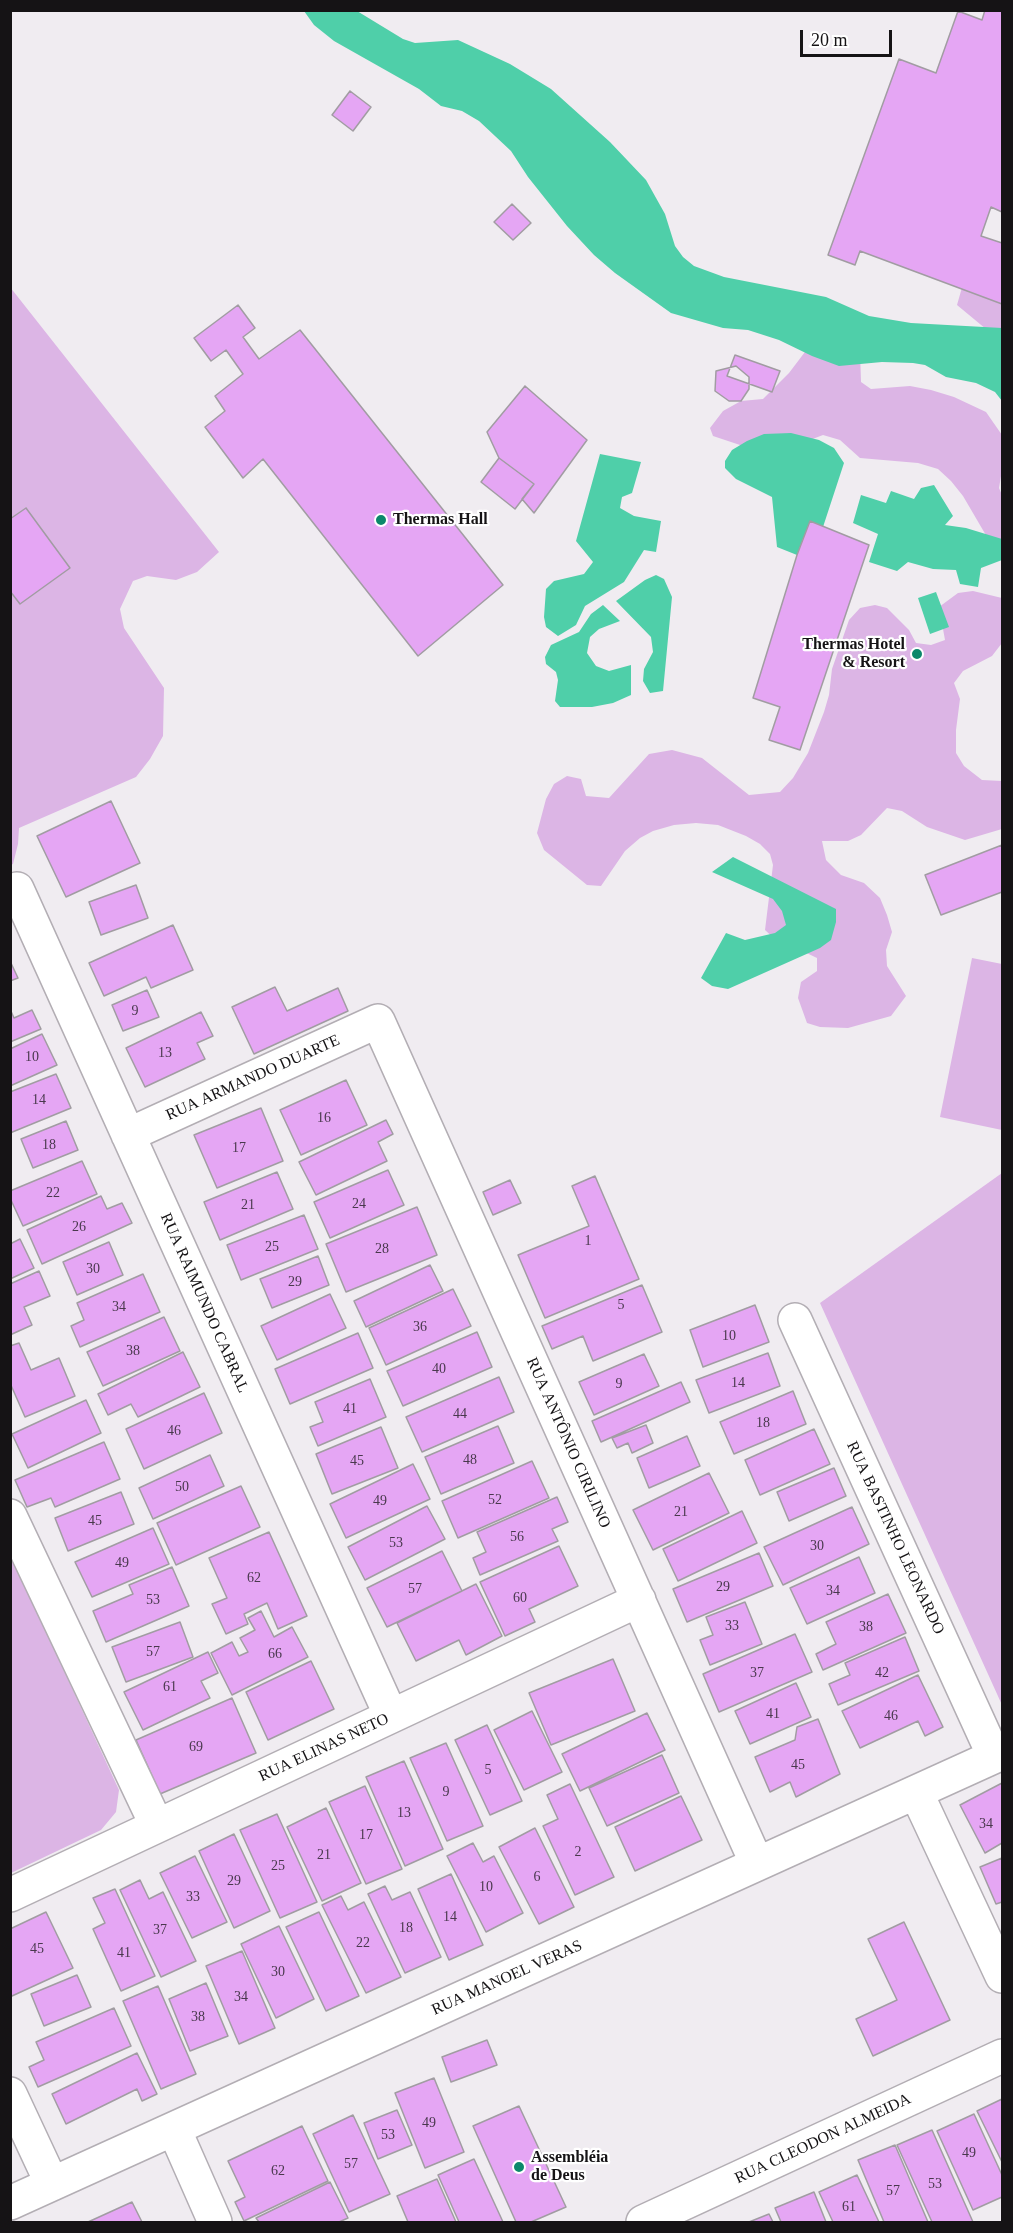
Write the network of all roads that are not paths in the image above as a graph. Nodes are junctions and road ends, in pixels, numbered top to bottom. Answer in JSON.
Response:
{"nodes":[{"id":1,"x":14,"y":890,"type":"edge"},
{"id":2,"x":378,"y":1021,"type":"joint"},
{"id":3,"x":128,"y":1135,"type":"junction"},
{"id":4,"x":795,"y":1320,"type":"dead end"},
{"id":5,"x":10,"y":1516,"type":"edge"},
{"id":6,"x":639,"y":1600,"type":"junction"},
{"id":7,"x":391,"y":1716,"type":"junction"},
{"id":8,"x":998,"y":1754,"type":"edge"},
{"id":9,"x":916,"y":1792,"type":"junction"},
{"id":10,"x":157,"y":1826,"type":"junction"},
{"id":11,"x":756,"y":1864,"type":"junction"},
{"id":12,"x":10,"y":1895,"type":"edge"},
{"id":13,"x":1002,"y":1976,"type":"edge"},
{"id":14,"x":1002,"y":2056,"type":"edge"},
{"id":15,"x":10,"y":2094,"type":"edge"},
{"id":16,"x":174,"y":2129,"type":"junction"},
{"id":17,"x":52,"y":2184,"type":"junction"},
{"id":18,"x":10,"y":2203,"type":"edge"},
{"id":19,"x":215,"y":2223,"type":"edge"},
{"id":20,"x":643,"y":2223,"type":"edge"}],
"edges":[{"from":1,"to":3,"type":"street","name":"RUA RAIMUNDO CABRAL"},
{"from":2,"to":3,"type":"street","name":"RUA ARMANDO DUARTE"},
{"from":2,"to":6,"type":"street","name":"RUA ANTÔNIO CIRILINO"},
{"from":3,"to":7,"type":"street","name":"RUA RAIMUNDO CABRAL"},
{"from":4,"to":8,"type":"street","name":"RUA BASTINHO LEONARDO"},
{"from":5,"to":10,"type":"street"},
{"from":6,"to":7,"type":"street","name":"RUA ELINAS NETO"},
{"from":6,"to":11,"type":"street","name":"RUA ANTÔNIO CIRILINO"},
{"from":7,"to":10,"type":"street","name":"RUA ELINAS NETO"},
{"from":8,"to":9,"type":"street","name":"RUA MANOEL VERAS"},
{"from":9,"to":11,"type":"street","name":"RUA MANOEL VERAS"},
{"from":9,"to":13,"type":"street"},
{"from":10,"to":12,"type":"street","name":"RUA ELINAS NETO"},
{"from":11,"to":16,"type":"street","name":"RUA MANOEL VERAS"},
{"from":14,"to":20,"type":"street","name":"RUA CLEODON ALMEIDA"},
{"from":15,"to":17,"type":"street"},
{"from":16,"to":17,"type":"street","name":"RUA MANOEL VERAS"},
{"from":16,"to":19,"type":"street"},
{"from":17,"to":18,"type":"street","name":"RUA MANOEL VERAS"}]}
